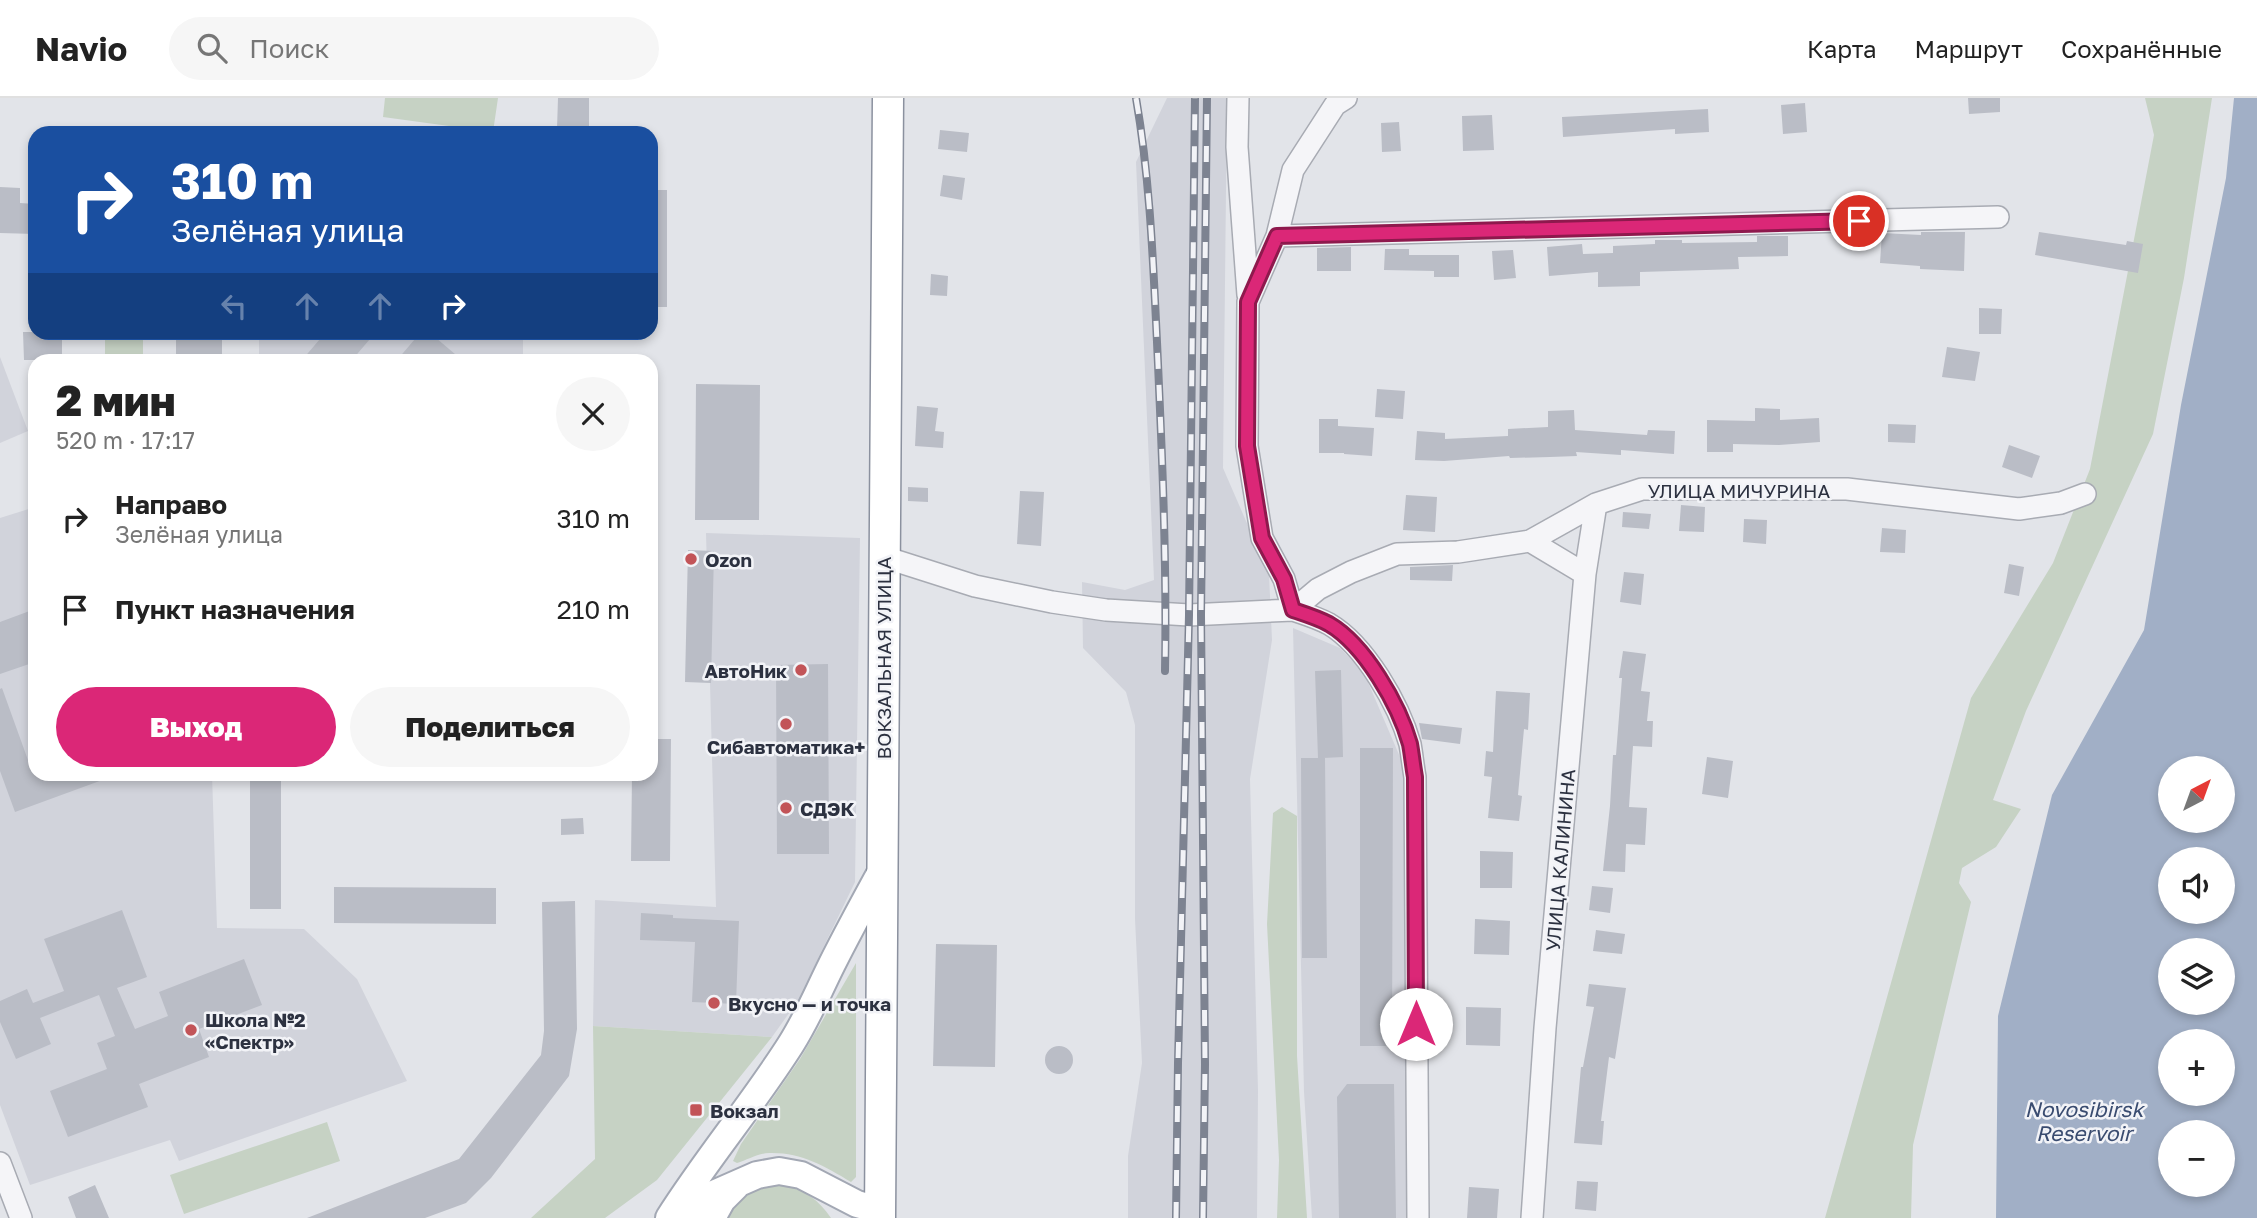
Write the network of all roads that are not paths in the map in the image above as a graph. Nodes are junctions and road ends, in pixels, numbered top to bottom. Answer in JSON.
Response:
{"nodes":[{"id":1,"x":888,"y":98,"type":"edge"},
{"id":2,"x":1238,"y":98,"type":"edge"},
{"id":3,"x":1346,"y":98,"type":"edge"},
{"id":4,"x":1998,"y":217,"type":"dead end"},
{"id":5,"x":1277,"y":236,"type":"junction"},
{"id":6,"x":1248,"y":302,"type":"junction"},
{"id":7,"x":2085,"y":494,"type":"dead end"},
{"id":8,"x":1596,"y":504,"type":"junction"},
{"id":9,"x":1530,"y":541,"type":"junction"},
{"id":10,"x":884,"y":557,"type":"junction"},
{"id":11,"x":1585,"y":574,"type":"junction"},
{"id":12,"x":1293,"y":610,"type":"junction"},
{"id":13,"x":882,"y":870,"type":"junction"},
{"id":14,"x":0,"y":1163,"type":"edge"},
{"id":15,"x":737,"y":1184,"type":"junction"},
{"id":16,"x":867,"y":1213,"type":"edge"},
{"id":17,"x":21,"y":1218,"type":"edge"},
{"id":18,"x":669,"y":1218,"type":"edge"},
{"id":19,"x":676,"y":1218,"type":"edge"},
{"id":20,"x":712,"y":1218,"type":"edge"},
{"id":21,"x":1419,"y":1218,"type":"edge"},
{"id":22,"x":1532,"y":1218,"type":"edge"}],
"edges":[{"from":1,"to":10,"type":"highway","name":"ВОКЗАЛЬНАЯ УЛИЦА"},
{"from":2,"to":6,"type":"street"},
{"from":3,"to":5,"type":"street"},
{"from":4,"to":5,"type":"street"},
{"from":5,"to":6,"type":"street"},
{"from":6,"to":12,"type":"street"},
{"from":7,"to":8,"type":"street","name":"УЛИЦА МИЧУРИНА"},
{"from":8,"to":9,"type":"street","name":"УЛИЦА МИЧУРИНА"},
{"from":8,"to":11,"type":"street","name":"УЛИЦА КАЛИНИНА"},
{"from":9,"to":11,"type":"street"},
{"from":9,"to":12,"type":"street","name":"УЛИЦА МИЧУРИНА"},
{"from":10,"to":12,"type":"street"},
{"from":10,"to":13,"type":"highway","name":"ВОКЗАЛЬНАЯ УЛИЦА"},
{"from":11,"to":22,"type":"street","name":"УЛИЦА КАЛИНИНА"},
{"from":12,"to":21,"type":"street"},
{"from":13,"to":16,"type":"highway","name":"ВОКЗАЛЬНАЯ УЛИЦА"},
{"from":13,"to":18,"type":"main road"},
{"from":14,"to":17,"type":"street"},
{"from":15,"to":16,"type":"main road"},
{"from":15,"to":19,"type":"main road"},
{"from":15,"to":20,"type":"main road"}]}
